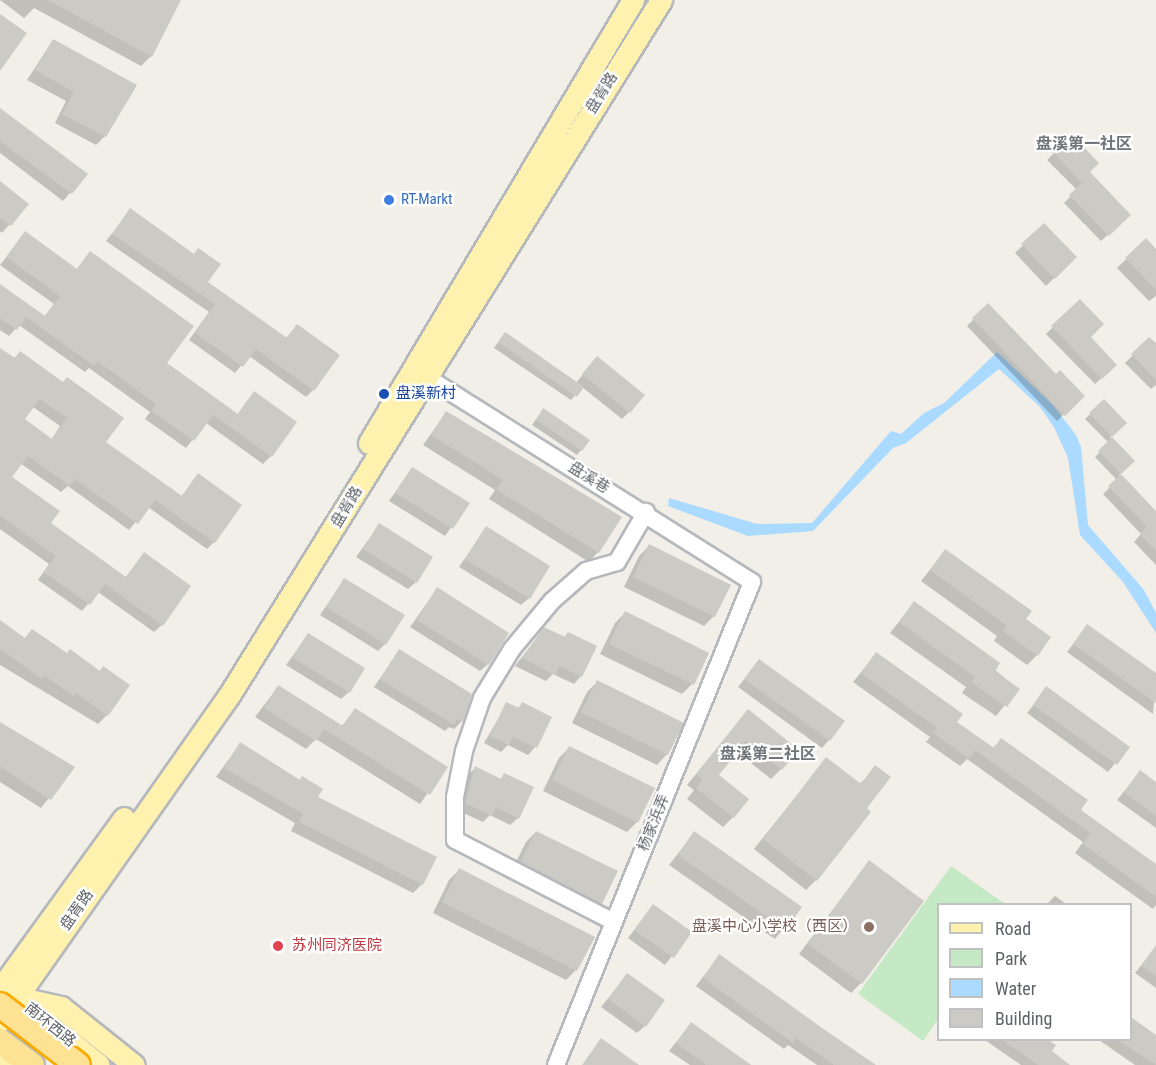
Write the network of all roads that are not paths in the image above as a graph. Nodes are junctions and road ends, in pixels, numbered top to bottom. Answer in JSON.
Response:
{"nodes":[{"id":1,"x":633,"y":0,"type":"edge"},
{"id":2,"x":656,"y":1,"type":"edge"},
{"id":3,"x":425,"y":376,"type":"junction"},
{"id":4,"x":646,"y":512,"type":"junction"},
{"id":5,"x":752,"y":582,"type":"joint"},
{"id":6,"x":614,"y":922,"type":"junction"},
{"id":7,"x":2,"y":1002,"type":"edge"},
{"id":8,"x":0,"y":1041,"type":"edge"},
{"id":9,"x":91,"y":1064,"type":"edge"},
{"id":10,"x":32,"y":1065,"type":"edge"},
{"id":11,"x":134,"y":1065,"type":"edge"},
{"id":12,"x":556,"y":1065,"type":"edge"}],
"edges":[{"from":1,"to":7,"type":"main road","name":"盘胥路"},
{"from":2,"to":3,"type":"main road","name":"盘胥路"},
{"from":3,"to":4,"type":"street","name":"盘溪巷"},
{"from":3,"to":7,"type":"main road","name":"盘胥路"},
{"from":4,"to":5,"type":"street","name":"盘溪巷"},
{"from":4,"to":6,"type":"street"},
{"from":5,"to":6,"type":"street","name":"杨家浜弄"},
{"from":6,"to":12,"type":"street","name":"杨家浜弄"},
{"from":7,"to":9,"type":"highway","bridge":true},
{"from":7,"to":11,"type":"main road"},
{"from":8,"to":10,"type":"highway"}]}
